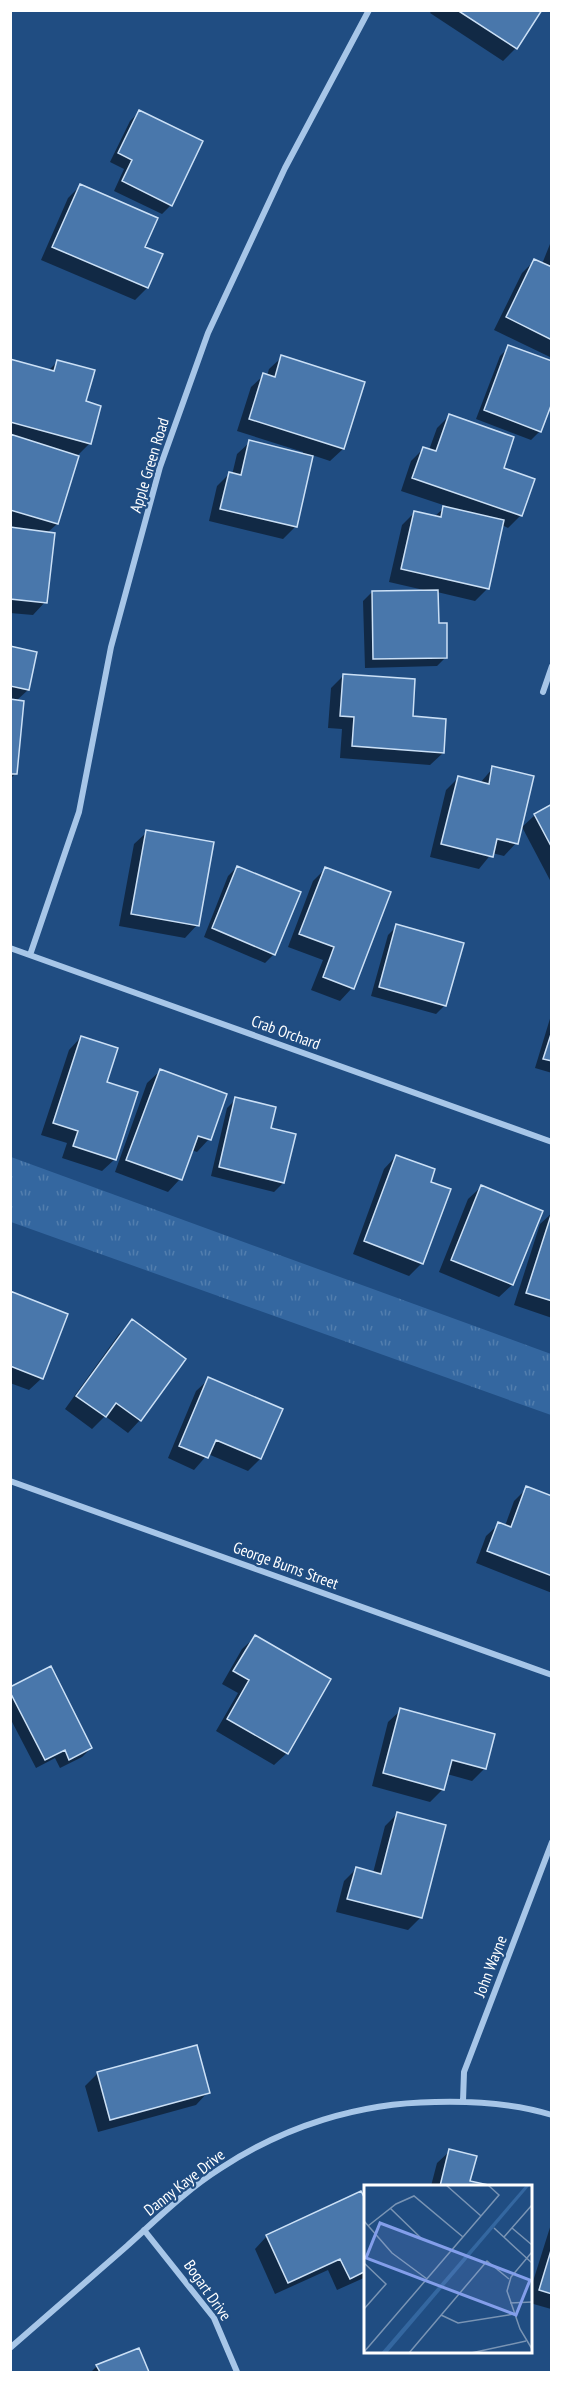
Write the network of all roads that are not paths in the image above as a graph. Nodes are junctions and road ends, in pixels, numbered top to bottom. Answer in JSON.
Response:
{"nodes":[{"id":1,"x":369,"y":10,"type":"edge"},
{"id":2,"x":552,"y":666,"type":"edge"},
{"id":3,"x":543,"y":692,"type":"dead end"},
{"id":4,"x":10,"y":948,"type":"edge"},
{"id":5,"x":30,"y":955,"type":"junction"},
{"id":6,"x":552,"y":1142,"type":"edge"},
{"id":7,"x":10,"y":1481,"type":"edge"},
{"id":8,"x":552,"y":1675,"type":"edge"},
{"id":9,"x":552,"y":1842,"type":"edge"},
{"id":10,"x":463,"y":2101,"type":"junction"},
{"id":11,"x":552,"y":2115,"type":"edge"},
{"id":12,"x":144,"y":2230,"type":"junction"},
{"id":13,"x":11,"y":2345,"type":"edge"},
{"id":14,"x":237,"y":2373,"type":"edge"}],
"edges":[{"from":1,"to":5,"type":"street","name":"Apple Green Road"},
{"from":2,"to":3,"type":"street"},
{"from":4,"to":5,"type":"street","name":"Crab Orchard"},
{"from":5,"to":6,"type":"street","name":"Crab Orchard"},
{"from":7,"to":8,"type":"street","name":"George Burns Street"},
{"from":9,"to":10,"type":"street","name":"John Wayne"},
{"from":10,"to":11,"type":"street","name":"Danny Kaye Drive"},
{"from":10,"to":12,"type":"street","name":"Danny Kaye Drive"},
{"from":12,"to":13,"type":"street","name":"Danny Kaye Drive"},
{"from":12,"to":14,"type":"street","name":"Bogart Drive"}]}
